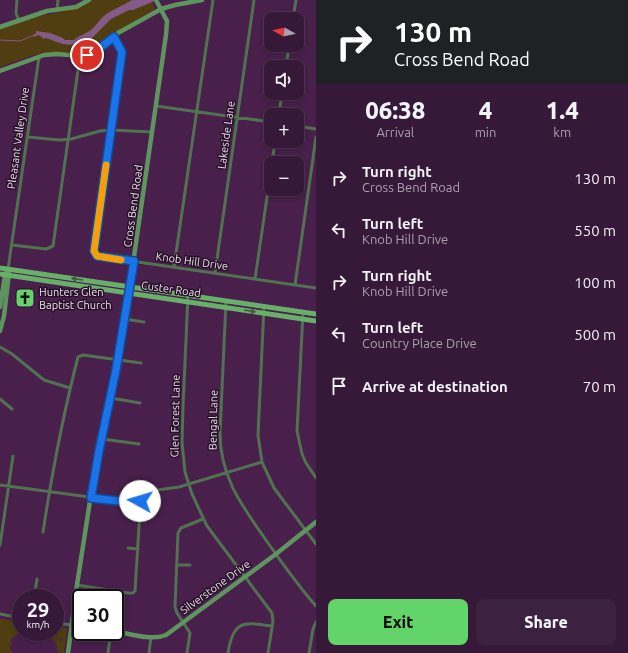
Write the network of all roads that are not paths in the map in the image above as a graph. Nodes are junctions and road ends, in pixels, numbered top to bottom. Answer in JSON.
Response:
{"nodes":[{"id":1,"x":17,"y":0,"type":"edge"},
{"id":2,"x":58,"y":0,"type":"edge"},
{"id":3,"x":89,"y":0,"type":"edge"},
{"id":4,"x":202,"y":0,"type":"edge"},
{"id":5,"x":213,"y":0,"type":"edge"},
{"id":6,"x":254,"y":0,"type":"edge"},
{"id":7,"x":296,"y":0,"type":"edge"},
{"id":8,"x":157,"y":2,"type":"edge"},
{"id":9,"x":161,"y":9,"type":"junction"},
{"id":10,"x":57,"y":10,"type":"junction"},
{"id":11,"x":294,"y":12,"type":"edge"},
{"id":12,"x":19,"y":20,"type":"junction"},
{"id":13,"x":0,"y":27,"type":"edge"},
{"id":14,"x":114,"y":37,"type":"junction"},
{"id":15,"x":80,"y":56,"type":"junction"},
{"id":16,"x":39,"y":57,"type":"junction"},
{"id":17,"x":0,"y":71,"type":"edge"},
{"id":18,"x":156,"y":106,"type":"junction"},
{"id":19,"x":196,"y":112,"type":"junction"},
{"id":20,"x":237,"y":117,"type":"junction"},
{"id":21,"x":264,"y":121,"type":"edge"},
{"id":22,"x":304,"y":127,"type":"edge"},
{"id":23,"x":316,"y":129,"type":"edge"},
{"id":24,"x":111,"y":130,"type":"junction"},
{"id":25,"x":152,"y":132,"type":"junction"},
{"id":26,"x":28,"y":137,"type":"junction"},
{"id":27,"x":316,"y":138,"type":"edge"},
{"id":28,"x":68,"y":140,"type":"junction"},
{"id":29,"x":267,"y":196,"type":"edge"},
{"id":30,"x":12,"y":245,"type":"junction"},
{"id":31,"x":134,"y":261,"type":"junction"},
{"id":32,"x":174,"y":267,"type":"junction"},
{"id":33,"x":0,"y":268,"type":"edge"},
{"id":34,"x":8,"y":269,"type":"junction"},
{"id":35,"x":215,"y":273,"type":"junction"},
{"id":36,"x":5,"y":275,"type":"edge"},
{"id":37,"x":255,"y":279,"type":"junction"},
{"id":38,"x":295,"y":285,"type":"junction"},
{"id":39,"x":129,"y":287,"type":"junction"},
{"id":40,"x":316,"y":288,"type":"edge"},
{"id":41,"x":128,"y":293,"type":"junction"},
{"id":42,"x":188,"y":295,"type":"junction"},
{"id":43,"x":226,"y":301,"type":"junction"},
{"id":44,"x":188,"y":302,"type":"junction"},
{"id":45,"x":264,"y":306,"type":"junction"},
{"id":46,"x":0,"y":307,"type":"edge"},
{"id":47,"x":226,"y":307,"type":"junction"},
{"id":48,"x":303,"y":312,"type":"junction"},
{"id":49,"x":264,"y":313,"type":"junction"},
{"id":50,"x":316,"y":314,"type":"edge"},
{"id":51,"x":2,"y":315,"type":"edge"},
{"id":52,"x":125,"y":319,"type":"junction"},
{"id":53,"x":302,"y":319,"type":"junction"},
{"id":54,"x":316,"y":321,"type":"edge"},
{"id":55,"x":144,"y":322,"type":"dead end"},
{"id":56,"x":0,"y":331,"type":"edge"},
{"id":57,"x":0,"y":347,"type":"edge"},
{"id":58,"x":118,"y":360,"type":"junction"},
{"id":59,"x":141,"y":363,"type":"dead end"},
{"id":60,"x":70,"y":388,"type":"junction"},
{"id":61,"x":111,"y":398,"type":"junction"},
{"id":62,"x":0,"y":399,"type":"edge"},
{"id":63,"x":140,"y":403,"type":"dead end"},
{"id":64,"x":12,"y":409,"type":"dead end"},
{"id":65,"x":102,"y":439,"type":"junction"},
{"id":66,"x":140,"y":444,"type":"dead end"},
{"id":67,"x":13,"y":456,"type":"dead end"},
{"id":68,"x":262,"y":462,"type":"junction"},
{"id":69,"x":226,"y":473,"type":"junction"},
{"id":70,"x":316,"y":478,"type":"edge"},
{"id":71,"x":0,"y":485,"type":"edge"},
{"id":72,"x":188,"y":485,"type":"junction"},
{"id":73,"x":9,"y":486,"type":"junction"},
{"id":74,"x":49,"y":491,"type":"junction"},
{"id":75,"x":137,"y":494,"type":"junction"},
{"id":76,"x":91,"y":498,"type":"junction"},
{"id":77,"x":203,"y":519,"type":"junction"},
{"id":78,"x":316,"y":522,"type":"edge"},
{"id":79,"x":306,"y":530,"type":"junction"},
{"id":80,"x":43,"y":532,"type":"dead end"},
{"id":81,"x":316,"y":544,"type":"edge"},
{"id":82,"x":0,"y":545,"type":"edge"},
{"id":83,"x":128,"y":548,"type":"dead end"},
{"id":84,"x":138,"y":549,"type":"junction"},
{"id":85,"x":276,"y":554,"type":"junction"},
{"id":86,"x":177,"y":565,"type":"junction"},
{"id":87,"x":190,"y":565,"type":"dead end"},
{"id":88,"x":245,"y":576,"type":"junction"},
{"id":89,"x":37,"y":579,"type":"dead end"},
{"id":90,"x":77,"y":585,"type":"junction"},
{"id":91,"x":35,"y":589,"type":"edge"},
{"id":92,"x":76,"y":589,"type":"edge"},
{"id":93,"x":316,"y":606,"type":"edge"},
{"id":94,"x":0,"y":614,"type":"edge"},
{"id":95,"x":12,"y":616,"type":"edge"},
{"id":96,"x":183,"y":622,"type":"junction"},
{"id":97,"x":316,"y":622,"type":"edge"},
{"id":98,"x":64,"y":624,"type":"edge"},
{"id":99,"x":72,"y":625,"type":"joint"},
{"id":100,"x":272,"y":626,"type":"junction"},
{"id":101,"x":124,"y":633,"type":"edge"},
{"id":102,"x":151,"y":637,"type":"junction"},
{"id":103,"x":110,"y":641,"type":"edge"},
{"id":104,"x":68,"y":653,"type":"edge"},
{"id":105,"x":108,"y":653,"type":"edge"},
{"id":106,"x":148,"y":653,"type":"edge"},
{"id":107,"x":188,"y":653,"type":"edge"},
{"id":108,"x":228,"y":653,"type":"edge"},
{"id":109,"x":268,"y":653,"type":"edge"},
{"id":110,"x":309,"y":653,"type":"edge"}],
"edges":[{"from":1,"to":12,"type":"street"},
{"from":2,"to":10,"type":"street"},
{"from":3,"to":10,"type":"street"},
{"from":4,"to":9,"type":"street"},
{"from":5,"to":19,"type":"street"},
{"from":6,"to":20,"type":"street","name":"Lakeside Lane"},
{"from":7,"to":11,"type":"street"},
{"from":8,"to":9,"type":"street","name":"Cross Bend Road"},
{"from":9,"to":14,"type":"street"},
{"from":9,"to":18,"type":"street","name":"Cross Bend Road"},
{"from":10,"to":12,"type":"street"},
{"from":12,"to":13,"type":"street"},
{"from":14,"to":15,"type":"street"},
{"from":14,"to":24,"type":"street","name":"Knob Hill Drive"},
{"from":15,"to":16,"type":"street"},
{"from":15,"to":28,"type":"street"},
{"from":16,"to":17,"type":"street"},
{"from":16,"to":26,"type":"street","name":"Pleasant Valley Drive"},
{"from":18,"to":19,"type":"street"},
{"from":18,"to":25,"type":"street","name":"Cross Bend Road"},
{"from":19,"to":20,"type":"street"},
{"from":19,"to":32,"type":"street"},
{"from":20,"to":21,"type":"street"},
{"from":20,"to":35,"type":"street","name":"Lakeside Lane"},
{"from":22,"to":23,"type":"street"},
{"from":24,"to":25,"type":"street"},
{"from":24,"to":28,"type":"street"},
{"from":24,"to":31,"type":"street","name":"Knob Hill Drive"},
{"from":25,"to":31,"type":"street","name":"Cross Bend Road"},
{"from":26,"to":28,"type":"street"},
{"from":26,"to":30,"type":"street","name":"Pleasant Valley Drive"},
{"from":27,"to":38,"type":"street"},
{"from":28,"to":30,"type":"street"},
{"from":29,"to":37,"type":"street"},
{"from":30,"to":34,"type":"street","name":"Pleasant Valley Drive"},
{"from":31,"to":32,"type":"street","name":"Knob Hill Drive"},
{"from":31,"to":39,"type":"street","name":"Cross Bend Road"},
{"from":32,"to":35,"type":"street","name":"Knob Hill Drive"},
{"from":33,"to":34,"type":"main road","name":"Custer Road"},
{"from":34,"to":36,"type":"street","name":"Pleasant Valley Drive"},
{"from":39,"to":34,"type":"main road","name":"Custer Road","one_way":true},
{"from":35,"to":37,"type":"street","name":"Knob Hill Drive"},
{"from":36,"to":41,"type":"main road","name":"Custer Road"},
{"from":36,"to":46,"type":"street","name":"Pleasant Valley Drive"},
{"from":36,"to":51,"type":"street","name":"Pleasant Valley Drive"},
{"from":37,"to":38,"type":"street","name":"Knob Hill Drive"},
{"from":38,"to":40,"type":"street","name":"Knob Hill Drive"},
{"from":39,"to":41,"type":"street","name":"Cross Bend Road"},
{"from":39,"to":42,"type":"main road","name":"Custer Road"},
{"from":41,"to":44,"type":"main road","name":"Custer Road"},
{"from":41,"to":52,"type":"street","name":"Cross Bend Road"},
{"from":42,"to":43,"type":"main road","name":"Custer Road"},
{"from":42,"to":44,"type":"street","name":"Glen Forest Lane"},
{"from":43,"to":45,"type":"main road","name":"Custer Road"},
{"from":43,"to":47,"type":"street","name":"Bengal Lane"},
{"from":44,"to":47,"type":"main road","name":"Custer Road"},
{"from":44,"to":72,"type":"street","name":"Glen Forest Lane"},
{"from":45,"to":48,"type":"main road","name":"Custer Road"},
{"from":45,"to":49,"type":"street"},
{"from":47,"to":49,"type":"main road","name":"Custer Road","one_way":true},
{"from":47,"to":69,"type":"street","name":"Bengal Lane"},
{"from":48,"to":50,"type":"main road","name":"Custer Road"},
{"from":48,"to":53,"type":"street"},
{"from":49,"to":53,"type":"main road","name":"Custer Road"},
{"from":49,"to":68,"type":"street"},
{"from":51,"to":56,"type":"street","name":"Pleasant Valley Drive"},
{"from":52,"to":55,"type":"street"},
{"from":52,"to":58,"type":"street","name":"Cross Bend Road"},
{"from":53,"to":54,"type":"main road","name":"Custer Road"},
{"from":53,"to":70,"type":"street"},
{"from":57,"to":60,"type":"street"},
{"from":58,"to":59,"type":"street"},
{"from":58,"to":60,"type":"street"},
{"from":58,"to":61,"type":"street","name":"Cross Bend Road"},
{"from":60,"to":74,"type":"street"},
{"from":61,"to":63,"type":"street"},
{"from":61,"to":65,"type":"street","name":"Cross Bend Road"},
{"from":62,"to":64,"type":"street"},
{"from":65,"to":66,"type":"street"},
{"from":65,"to":76,"type":"street","name":"Cross Bend Road"},
{"from":67,"to":73,"type":"street"},
{"from":68,"to":69,"type":"street"},
{"from":68,"to":79,"type":"street"},
{"from":69,"to":72,"type":"street"},
{"from":69,"to":85,"type":"street","name":"Bengal Lane"},
{"from":71,"to":73,"type":"street"},
{"from":72,"to":75,"type":"street"},
{"from":72,"to":77,"type":"street","name":"Glen Forest Lane"},
{"from":73,"to":74,"type":"street"},
{"from":73,"to":82,"type":"street"},
{"from":74,"to":76,"type":"street"},
{"from":74,"to":80,"type":"street"},
{"from":75,"to":76,"type":"street"},
{"from":75,"to":84,"type":"street"},
{"from":76,"to":90,"type":"street","name":"Cross Bend Road"},
{"from":77,"to":86,"type":"street"},
{"from":77,"to":88,"type":"street","name":"Glen Forest Lane"},
{"from":78,"to":79,"type":"street","name":"Silverstone Drive"},
{"from":79,"to":81,"type":"street"},
{"from":79,"to":85,"type":"street","name":"Silverstone Drive"},
{"from":83,"to":84,"type":"street"},
{"from":84,"to":90,"type":"street"},
{"from":85,"to":88,"type":"street","name":"Silverstone Drive"},
{"from":85,"to":93,"type":"street","name":"Bengal Lane"},
{"from":86,"to":87,"type":"street"},
{"from":86,"to":96,"type":"street"},
{"from":88,"to":96,"type":"street","name":"Silverstone Drive"},
{"from":88,"to":100,"type":"street","name":"Glen Forest Lane"},
{"from":89,"to":91,"type":"street"},
{"from":90,"to":92,"type":"street","name":"Cross Bend Road"},
{"from":94,"to":95,"type":"street"},
{"from":96,"to":102,"type":"street","name":"Silverstone Drive"},
{"from":96,"to":107,"type":"street"},
{"from":97,"to":110,"type":"street"},
{"from":98,"to":99,"type":"street"},
{"from":99,"to":104,"type":"street","name":"Cross Bend Road"},
{"from":100,"to":108,"type":"street"},
{"from":100,"to":109,"type":"street","name":"Glen Forest Lane"},
{"from":101,"to":102,"type":"street","name":"Silverstone Drive"},
{"from":102,"to":106,"type":"street"},
{"from":103,"to":105,"type":"street"}]}
